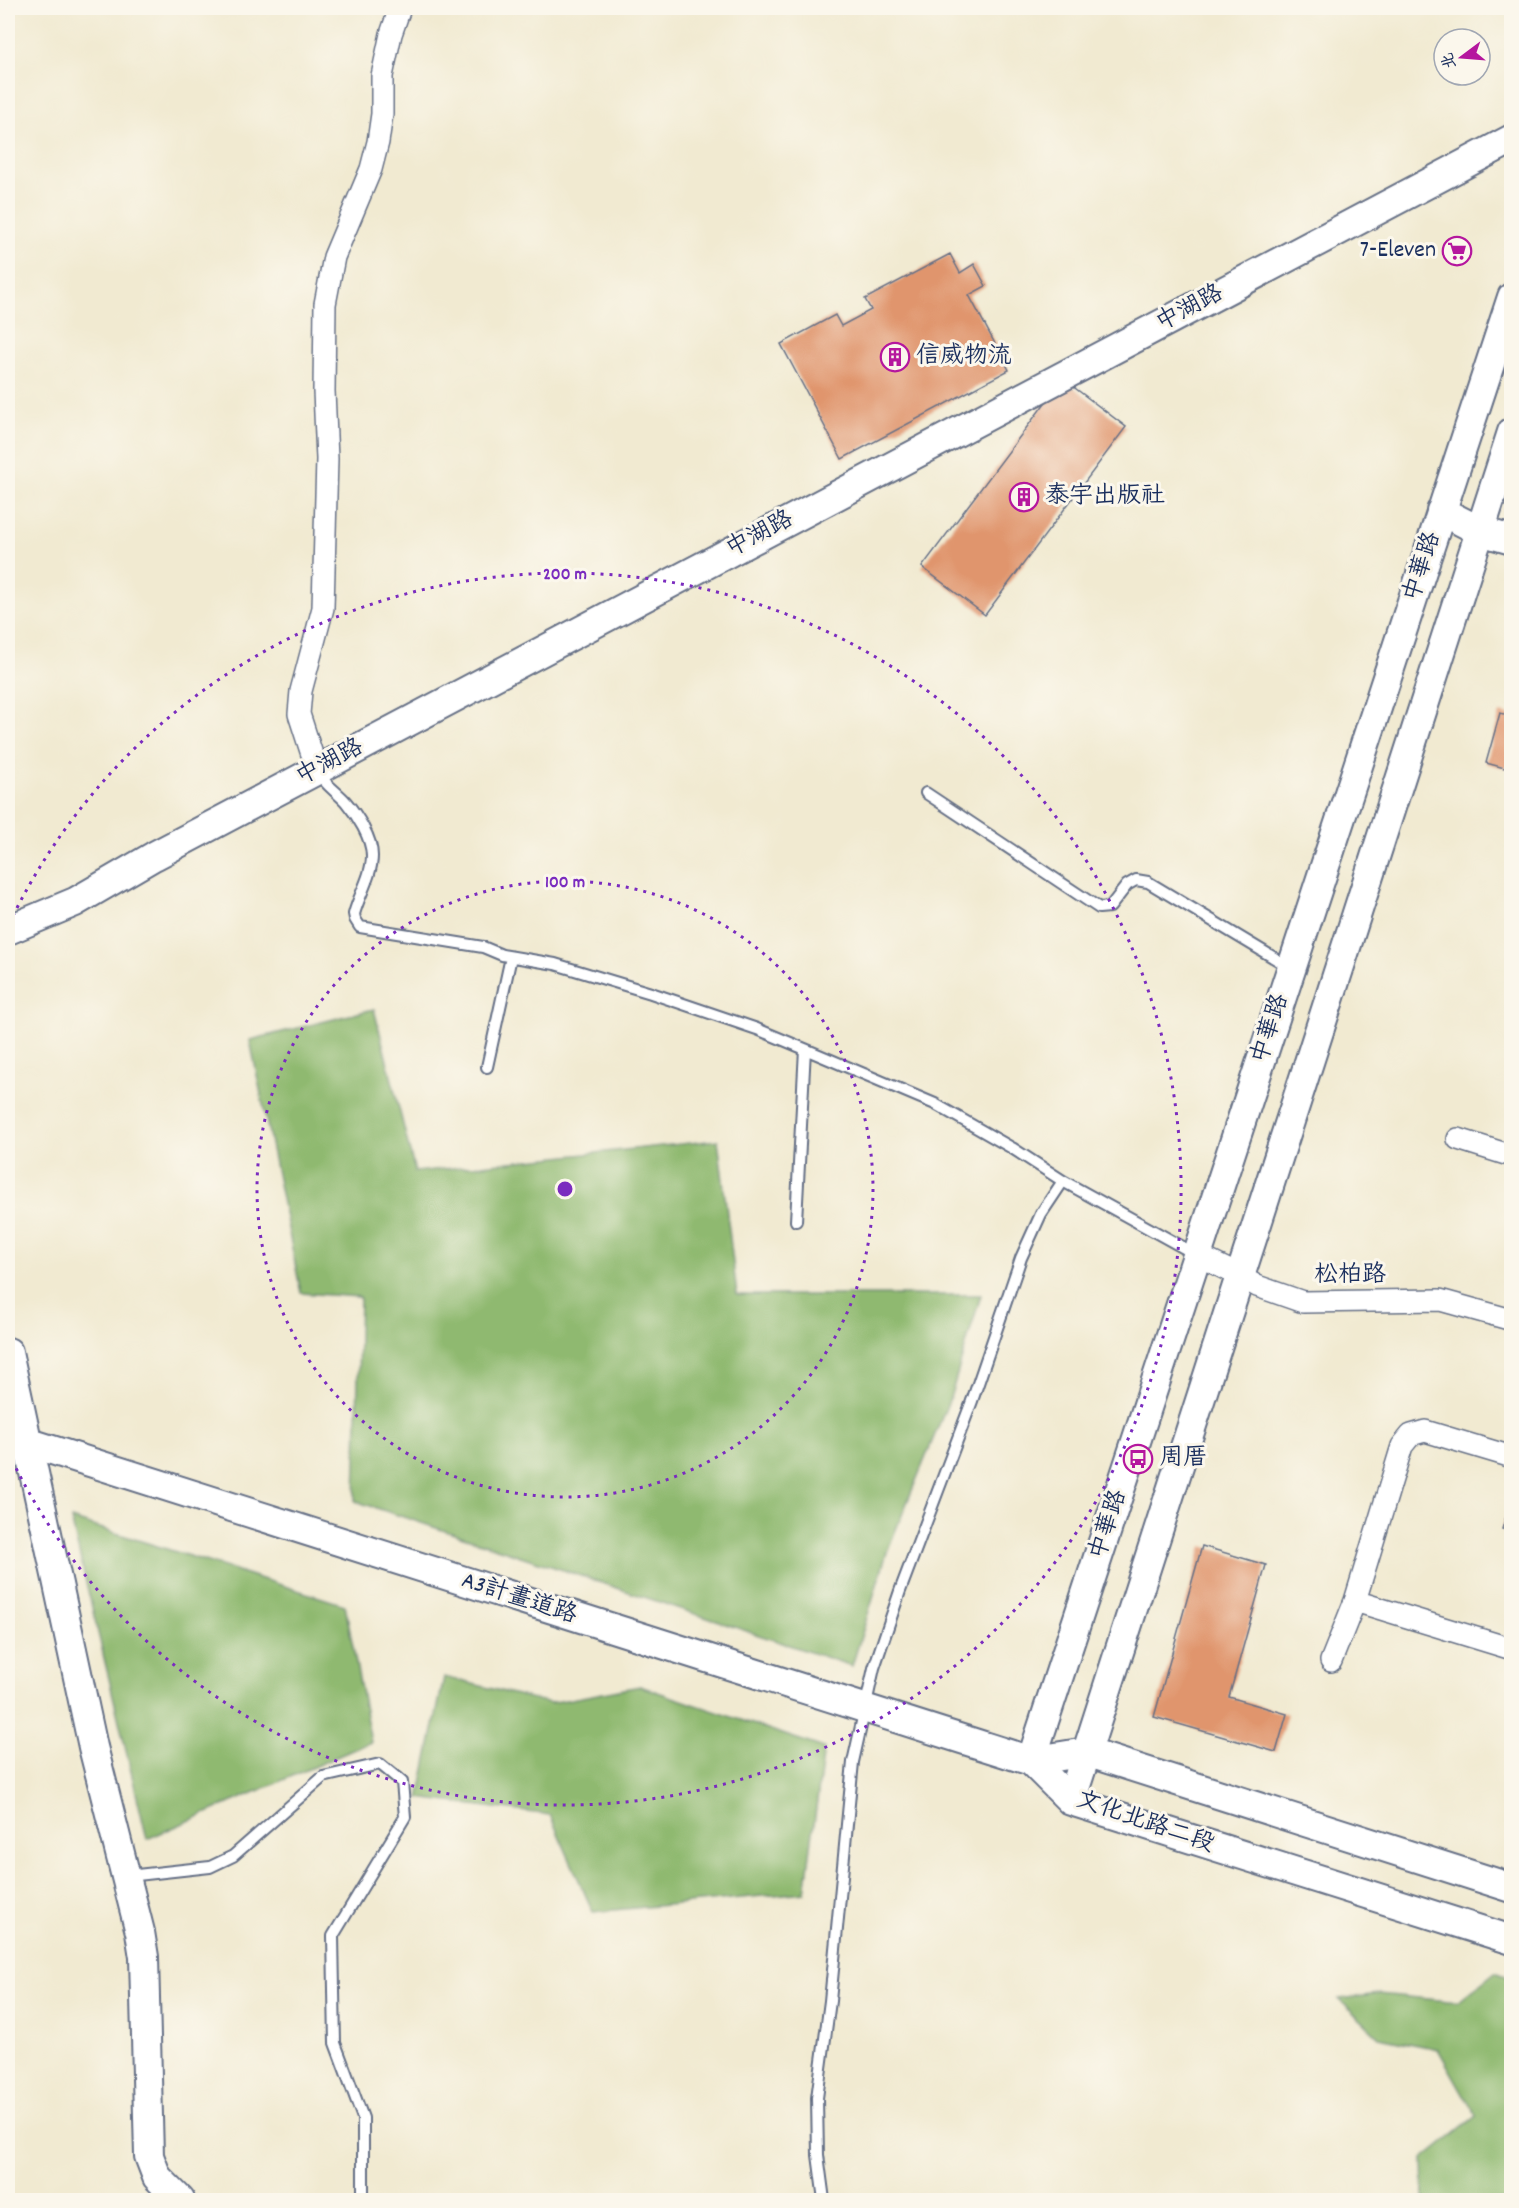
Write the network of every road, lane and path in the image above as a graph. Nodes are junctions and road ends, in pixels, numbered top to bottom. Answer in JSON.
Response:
{"nodes":[{"id":1,"x":400,"y":8,"type":"edge"},
{"id":2,"x":1512,"y":139,"type":"edge"},
{"id":3,"x":1512,"y":297,"type":"edge"},
{"id":4,"x":1512,"y":432,"type":"edge"},
{"id":5,"x":1502,"y":491,"type":"edge"},
{"id":6,"x":1441,"y":511,"type":"junction"},
{"id":7,"x":1480,"y":531,"type":"junction"},
{"id":8,"x":1512,"y":540,"type":"edge"},
{"id":9,"x":317,"y":770,"type":"junction"},
{"id":10,"x":926,"y":793,"type":"dead end"},
{"id":11,"x":8,"y":930,"type":"edge"},
{"id":12,"x":511,"y":957,"type":"junction"},
{"id":13,"x":1291,"y":968,"type":"junction"},
{"id":14,"x":804,"y":1049,"type":"junction"},
{"id":15,"x":487,"y":1067,"type":"dead end"},
{"id":16,"x":1458,"y":1139,"type":"dead end"},
{"id":17,"x":1512,"y":1156,"type":"edge"},
{"id":18,"x":1063,"y":1181,"type":"junction"},
{"id":19,"x":796,"y":1221,"type":"dead end"},
{"id":20,"x":1197,"y":1255,"type":"junction"},
{"id":21,"x":1240,"y":1276,"type":"junction"},
{"id":22,"x":1512,"y":1320,"type":"edge"},
{"id":23,"x":8,"y":1352,"type":"edge"},
{"id":24,"x":17,"y":1439,"type":"edge"},
{"id":25,"x":1512,"y":1457,"type":"edge"},
{"id":26,"x":1355,"y":1601,"type":"junction"},
{"id":27,"x":1512,"y":1649,"type":"edge"},
{"id":28,"x":1332,"y":1661,"type":"dead end"},
{"id":29,"x":865,"y":1708,"type":"junction"},
{"id":30,"x":1086,"y":1752,"type":"junction"},
{"id":31,"x":1031,"y":1761,"type":"junction"},
{"id":32,"x":1071,"y":1801,"type":"junction"},
{"id":33,"x":124,"y":1877,"type":"junction"},
{"id":34,"x":1512,"y":1888,"type":"edge"},
{"id":35,"x":1512,"y":1940,"type":"edge"},
{"id":36,"x":180,"y":2200,"type":"edge"},
{"id":37,"x":363,"y":2200,"type":"edge"},
{"id":38,"x":824,"y":2200,"type":"edge"}],
"edges":[{"from":1,"to":9,"type":"street"},
{"from":2,"to":9,"type":"street","name":"中湖路"},
{"from":3,"to":6,"type":"street","name":"中華路"},
{"from":4,"to":5,"type":"street","name":"中華路"},
{"from":5,"to":6,"type":"street"},
{"from":5,"to":7,"type":"street","name":"中華路"},
{"from":6,"to":7,"type":"street"},
{"from":6,"to":13,"type":"street","name":"中華路"},
{"from":7,"to":8,"type":"street"},
{"from":7,"to":21,"type":"street","name":"中華路"},
{"from":9,"to":11,"type":"street","name":"中湖路"},
{"from":9,"to":12,"type":"lane"},
{"from":10,"to":13,"type":"lane"},
{"from":12,"to":14,"type":"lane"},
{"from":12,"to":15,"type":"lane"},
{"from":13,"to":20,"type":"street","name":"中華路"},
{"from":14,"to":18,"type":"lane"},
{"from":14,"to":19,"type":"lane"},
{"from":16,"to":17,"type":"street"},
{"from":18,"to":20,"type":"lane"},
{"from":18,"to":29,"type":"lane"},
{"from":20,"to":21,"type":"street","name":"松柏路"},
{"from":20,"to":31,"type":"street","name":"中華路"},
{"from":21,"to":22,"type":"street","name":"松柏路"},
{"from":21,"to":30,"type":"street","name":"中華路"},
{"from":23,"to":24,"type":"street"},
{"from":24,"to":29,"type":"street","name":"A3計畫道路"},
{"from":24,"to":33,"type":"street"},
{"from":25,"to":26,"type":"street"},
{"from":26,"to":27,"type":"street"},
{"from":26,"to":28,"type":"street"},
{"from":29,"to":31,"type":"street","name":"A3計畫道路"},
{"from":29,"to":38,"type":"lane"},
{"from":30,"to":31,"type":"street","name":"文化北路二段"},
{"from":30,"to":32,"type":"street","name":"中華路"},
{"from":30,"to":34,"type":"street","name":"文化北路二段"},
{"from":31,"to":32,"type":"street","name":"文化北路二段"},
{"from":32,"to":35,"type":"street","name":"文化北路二段"},
{"from":33,"to":36,"type":"street"},
{"from":33,"to":37,"type":"lane"}]}
